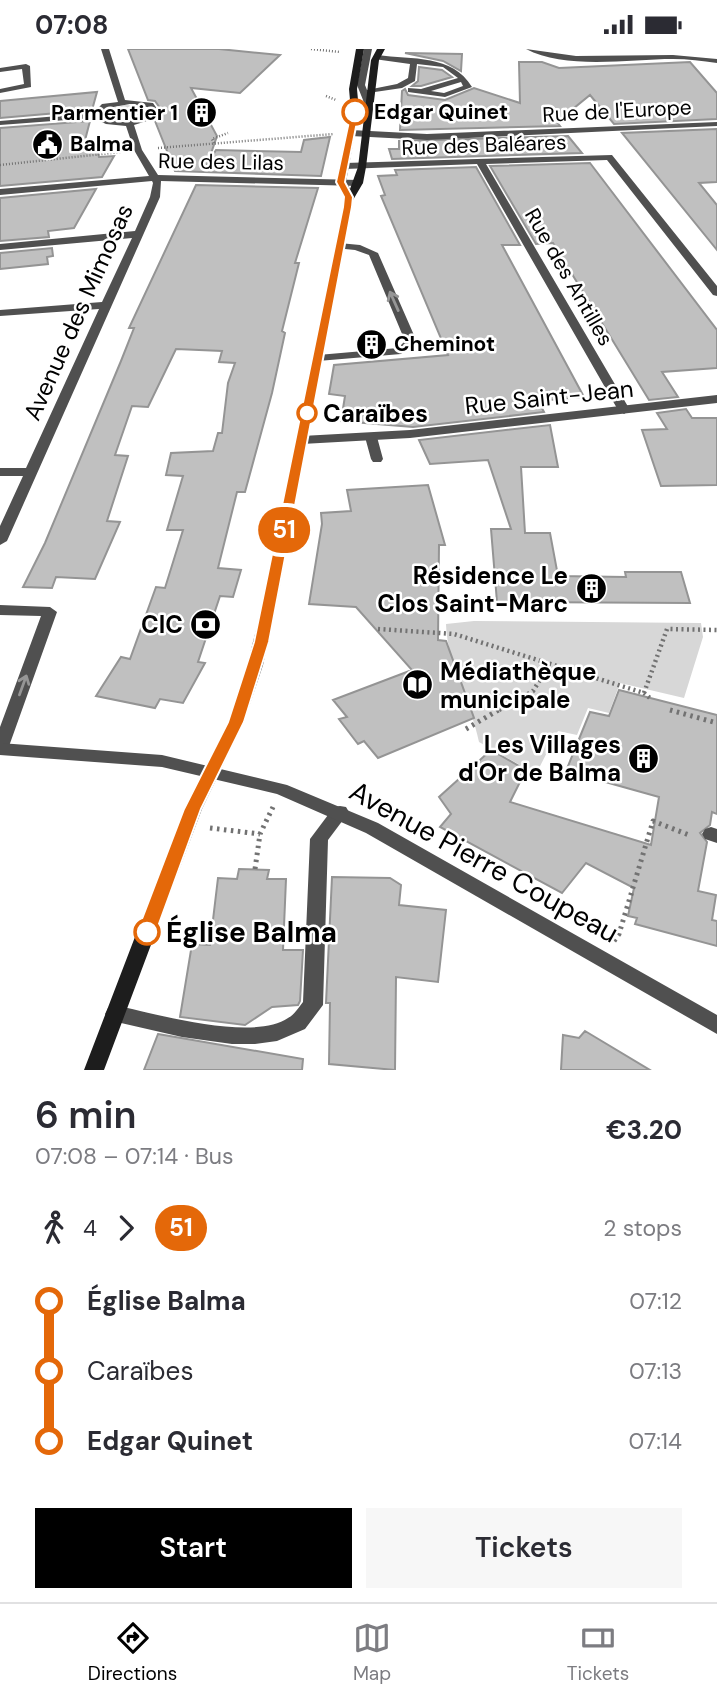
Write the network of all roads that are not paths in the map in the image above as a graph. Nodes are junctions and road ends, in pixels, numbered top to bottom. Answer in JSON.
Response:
{"nodes":[{"id":1,"x":105,"y":49,"type":"edge"},
{"id":2,"x":360,"y":49,"type":"edge"},
{"id":3,"x":369,"y":49,"type":"edge"},
{"id":4,"x":530,"y":49,"type":"edge"},
{"id":5,"x":704,"y":52,"type":"edge"},
{"id":6,"x":379,"y":53,"type":"edge"},
{"id":7,"x":717,"y":61,"type":"edge"},
{"id":8,"x":414,"y":62,"type":"junction"},
{"id":9,"x":0,"y":70,"type":"edge"},
{"id":10,"x":384,"y":89,"type":"junction"},
{"id":11,"x":0,"y":91,"type":"edge"},
{"id":12,"x":370,"y":91,"type":"junction"},
{"id":13,"x":122,"y":102,"type":"junction"},
{"id":14,"x":368,"y":104,"type":"junction"},
{"id":15,"x":95,"y":115,"type":"junction"},
{"id":16,"x":0,"y":123,"type":"edge"},
{"id":17,"x":129,"y":123,"type":"junction"},
{"id":18,"x":717,"y":124,"type":"edge"},
{"id":19,"x":346,"y":133,"type":"junction"},
{"id":20,"x":366,"y":133,"type":"junction"},
{"id":21,"x":481,"y":163,"type":"junction"},
{"id":22,"x":345,"y":166,"type":"junction"},
{"id":23,"x":362,"y":167,"type":"junction"},
{"id":24,"x":155,"y":178,"type":"junction"},
{"id":25,"x":341,"y":182,"type":"junction"},
{"id":26,"x":358,"y":183,"type":"junction"},
{"id":27,"x":0,"y":192,"type":"edge"},
{"id":28,"x":349,"y":197,"type":"junction"},
{"id":29,"x":138,"y":234,"type":"junction"},
{"id":30,"x":339,"y":246,"type":"junction"},
{"id":31,"x":0,"y":247,"type":"edge"},
{"id":32,"x":717,"y":293,"type":"edge"},
{"id":33,"x":106,"y":305,"type":"junction"},
{"id":34,"x":0,"y":313,"type":"edge"},
{"id":35,"x":318,"y":358,"type":"junction"},
{"id":36,"x":717,"y":399,"type":"edge"},
{"id":37,"x":624,"y":409,"type":"junction"},
{"id":38,"x":371,"y":437,"type":"junction"},
{"id":39,"x":302,"y":440,"type":"junction"},
{"id":40,"x":377,"y":459,"type":"dead end"},
{"id":41,"x":0,"y":472,"type":"edge"},
{"id":42,"x":31,"y":472,"type":"junction"},
{"id":43,"x":0,"y":541,"type":"edge"},
{"id":44,"x":0,"y":610,"type":"edge"},
{"id":45,"x":0,"y":749,"type":"edge"},
{"id":46,"x":214,"y":771,"type":"junction"},
{"id":47,"x":340,"y":812,"type":"junction"},
{"id":48,"x":116,"y":1014,"type":"junction"},
{"id":49,"x":717,"y":1025,"type":"edge"},
{"id":50,"x":94,"y":1070,"type":"edge"}],
"edges":[{"from":1,"to":13,"type":"street"},
{"from":2,"to":19,"type":"main road"},
{"from":3,"to":14,"type":"street"},
{"from":4,"to":5,"type":"street"},
{"from":5,"to":7,"type":"street"},
{"from":6,"to":8,"type":"street"},
{"from":6,"to":12,"type":"main road"},
{"from":8,"to":10,"type":"street"},
{"from":8,"to":10,"type":"street"},
{"from":9,"to":11,"type":"street"},
{"from":10,"to":12,"type":"street"},
{"from":12,"to":14,"type":"main road"},
{"from":13,"to":15,"type":"street"},
{"from":13,"to":17,"type":"street"},
{"from":14,"to":20,"type":"main road"},
{"from":15,"to":16,"type":"street"},
{"from":15,"to":17,"type":"street"},
{"from":17,"to":24,"type":"street"},
{"from":18,"to":20,"type":"street","name":"Rue de l'Europe"},
{"from":19,"to":20,"type":"street","name":"Rue de l'Europe"},
{"from":19,"to":22,"type":"main road"},
{"from":20,"to":23,"type":"main road"},
{"from":21,"to":23,"type":"street","name":"Rue des Baléares"},
{"from":21,"to":32,"type":"street","name":"Rue des Baléares"},
{"from":21,"to":37,"type":"street","name":"Rue des Antilles"},
{"from":22,"to":23,"type":"street","name":"Rue des Baléares"},
{"from":22,"to":25,"type":"main road"},
{"from":23,"to":26,"type":"main road"},
{"from":24,"to":25,"type":"street","name":"Rue des Lilas"},
{"from":24,"to":27,"type":"street","name":"Rue des Lilas"},
{"from":24,"to":29,"type":"street","name":"Avenue des Mimosas"},
{"from":25,"to":26,"type":"street","name":"Rue des Lilas"},
{"from":25,"to":28,"type":"main road"},
{"from":26,"to":28,"type":"main road"},
{"from":28,"to":30,"type":"main road"},
{"from":29,"to":31,"type":"street"},
{"from":29,"to":33,"type":"street","name":"Avenue des Mimosas"},
{"from":30,"to":35,"type":"main road"},
{"from":35,"to":30,"type":"street","one_way":true},
{"from":33,"to":34,"type":"street"},
{"from":33,"to":42,"type":"street","name":"Avenue des Mimosas"},
{"from":35,"to":39,"type":"main road"},
{"from":36,"to":37,"type":"street","name":"Rue Saint-Jean"},
{"from":37,"to":38,"type":"street","name":"Rue Saint-Jean"},
{"from":38,"to":39,"type":"street","name":"Rue Saint-Jean"},
{"from":38,"to":40,"type":"street"},
{"from":39,"to":46,"type":"main road"},
{"from":41,"to":42,"type":"street"},
{"from":42,"to":43,"type":"street","name":"Avenue des Mimosas"},
{"from":45,"to":44,"type":"street","one_way":true},
{"from":45,"to":46,"type":"street","name":"Avenue Pierre Coupeau"},
{"from":46,"to":47,"type":"street","name":"Avenue Pierre Coupeau"},
{"from":46,"to":48,"type":"main road"},
{"from":47,"to":48,"type":"street"},
{"from":47,"to":49,"type":"street","name":"Avenue Pierre Coupeau"},
{"from":48,"to":50,"type":"main road"}]}
